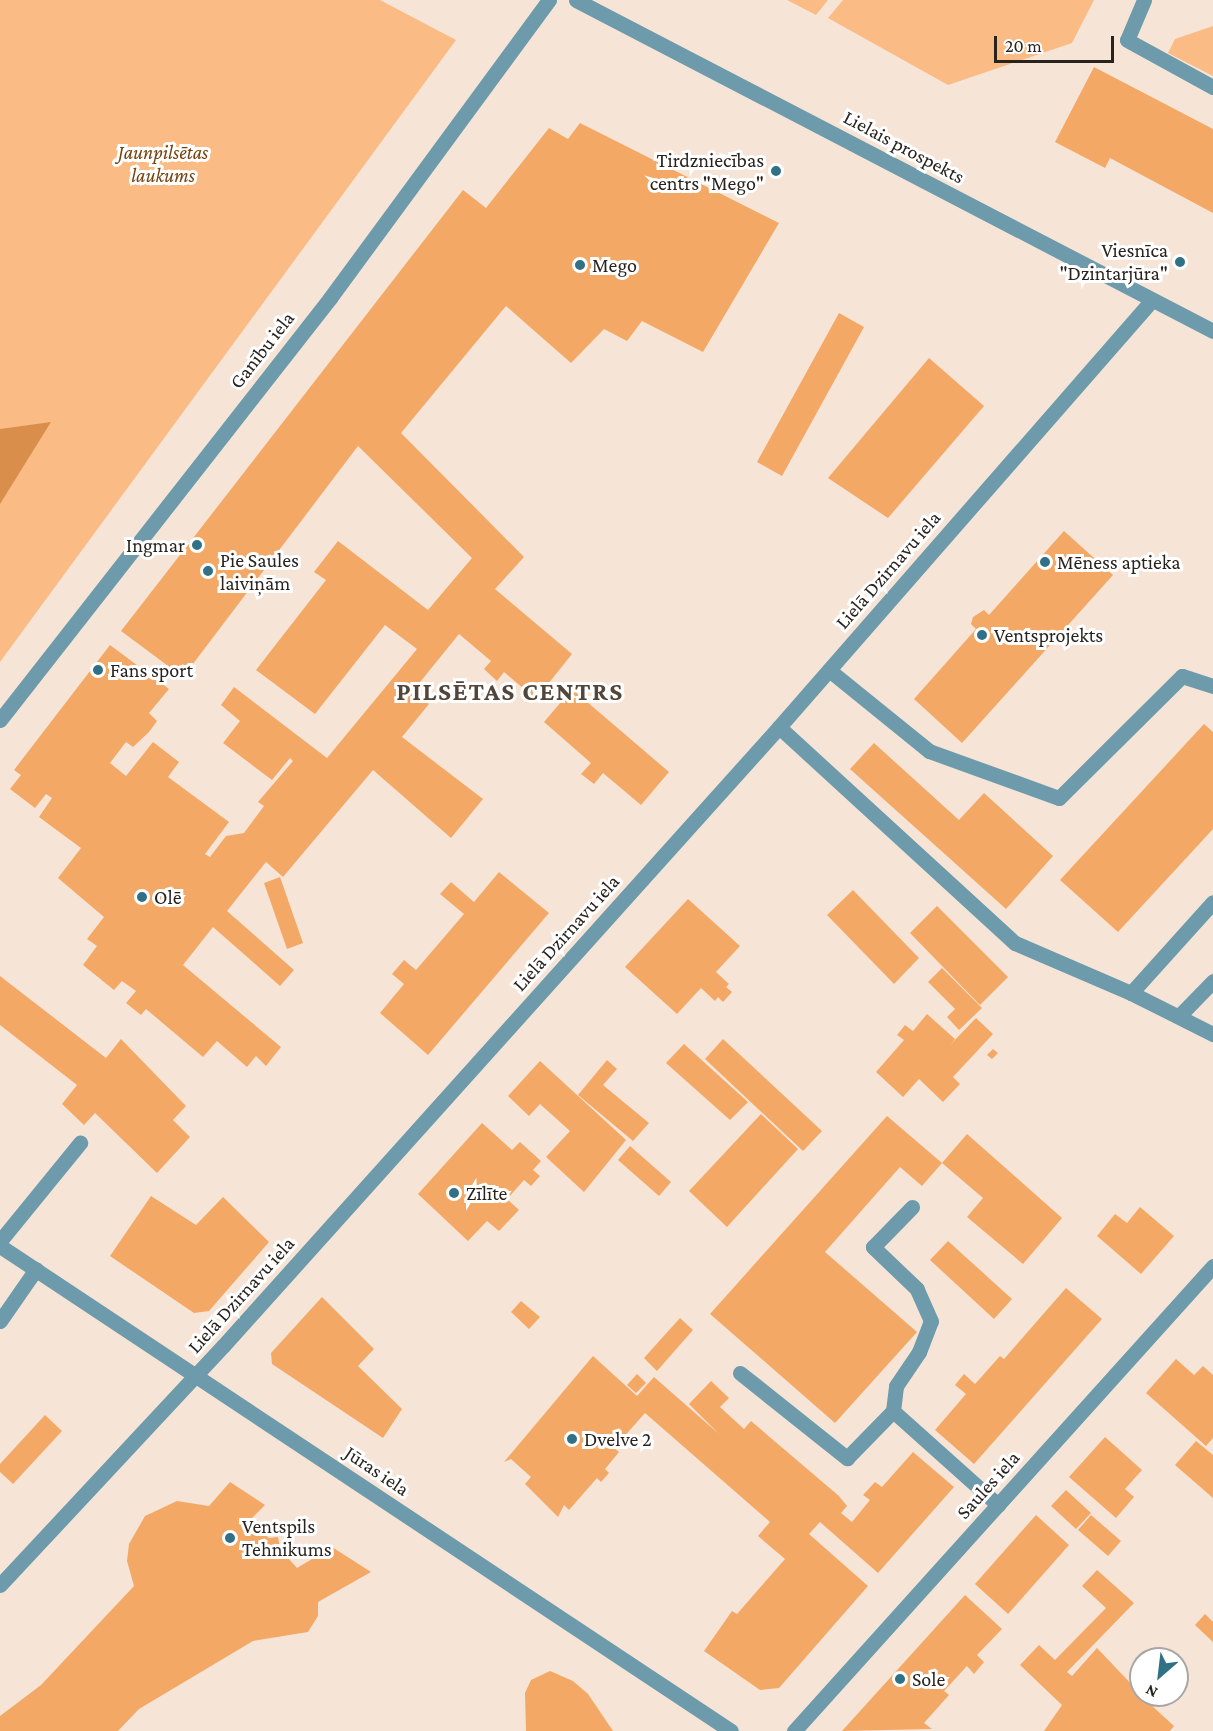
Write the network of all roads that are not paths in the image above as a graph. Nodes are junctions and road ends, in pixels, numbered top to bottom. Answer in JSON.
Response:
{"nodes":[{"id":1,"x":549,"y":0,"type":"edge"},
{"id":2,"x":576,"y":0,"type":"edge"},
{"id":3,"x":1144,"y":0,"type":"edge"},
{"id":4,"x":1213,"y":87,"type":"edge"},
{"id":5,"x":1152,"y":300,"type":"junction"},
{"id":6,"x":1213,"y":331,"type":"edge"},
{"id":7,"x":829,"y":670,"type":"junction"},
{"id":8,"x":1213,"y":686,"type":"edge"},
{"id":9,"x":0,"y":720,"type":"edge"},
{"id":10,"x":779,"y":727,"type":"junction"},
{"id":11,"x":1213,"y":902,"type":"edge"},
{"id":12,"x":1213,"y":981,"type":"edge"},
{"id":13,"x":1131,"y":993,"type":"junction"},
{"id":14,"x":1179,"y":1016,"type":"junction"},
{"id":15,"x":1213,"y":1034,"type":"edge"},
{"id":16,"x":80,"y":1143,"type":"dead end"},
{"id":17,"x":912,"y":1207,"type":"dead end"},
{"id":18,"x":0,"y":1241,"type":"edge"},
{"id":19,"x":0,"y":1246,"type":"edge"},
{"id":20,"x":1213,"y":1266,"type":"edge"},
{"id":21,"x":36,"y":1269,"type":"junction"},
{"id":22,"x":0,"y":1321,"type":"edge"},
{"id":23,"x":740,"y":1373,"type":"dead end"},
{"id":24,"x":196,"y":1375,"type":"junction"},
{"id":25,"x":893,"y":1411,"type":"junction"},
{"id":26,"x":998,"y":1504,"type":"junction"},
{"id":27,"x":0,"y":1585,"type":"edge"},
{"id":28,"x":731,"y":1731,"type":"edge"},
{"id":29,"x":794,"y":1731,"type":"edge"}],
"edges":[{"from":1,"to":9,"type":"street","name":"Ganību iela"},
{"from":2,"to":5,"type":"street","name":"Lielais prospekts"},
{"from":3,"to":4,"type":"street"},
{"from":5,"to":6,"type":"street","name":"Lielais prospekts"},
{"from":5,"to":7,"type":"street","name":"Lielā Dzirnavu iela"},
{"from":7,"to":8,"type":"street"},
{"from":7,"to":10,"type":"street","name":"Lielā Dzirnavu iela"},
{"from":10,"to":13,"type":"street"},
{"from":10,"to":24,"type":"street","name":"Lielā Dzirnavu iela"},
{"from":11,"to":13,"type":"street"},
{"from":12,"to":14,"type":"street"},
{"from":13,"to":14,"type":"street"},
{"from":14,"to":15,"type":"street"},
{"from":16,"to":18,"type":"street"},
{"from":17,"to":25,"type":"street"},
{"from":19,"to":21,"type":"street","name":"Jūras iela"},
{"from":20,"to":26,"type":"street","name":"Saules iela"},
{"from":21,"to":22,"type":"street"},
{"from":21,"to":24,"type":"street","name":"Jūras iela"},
{"from":23,"to":25,"type":"street"},
{"from":24,"to":27,"type":"street","name":"Lielā Dzirnavu iela"},
{"from":24,"to":28,"type":"street","name":"Jūras iela"},
{"from":25,"to":26,"type":"street"},
{"from":26,"to":29,"type":"street","name":"Saules iela"}]}
